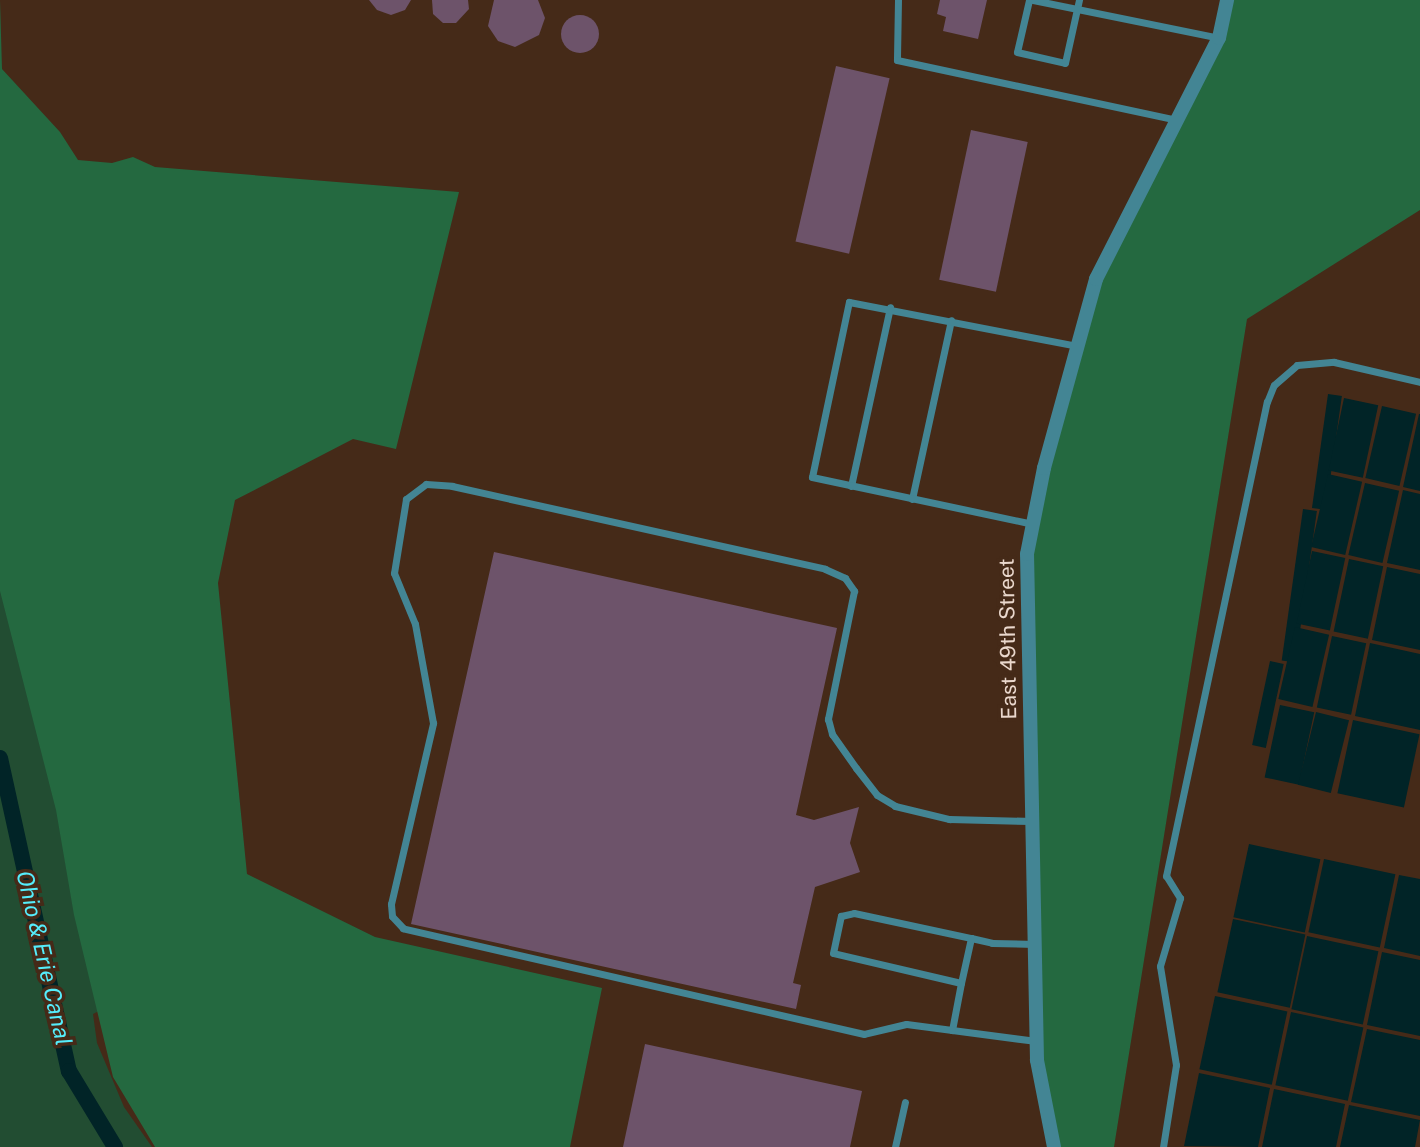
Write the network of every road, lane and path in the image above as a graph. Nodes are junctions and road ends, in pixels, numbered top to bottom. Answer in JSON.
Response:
{"nodes":[{"id":1,"x":898,"y":0,"type":"edge"},
{"id":2,"x":1031,"y":0,"type":"edge"},
{"id":3,"x":1079,"y":0,"type":"edge"},
{"id":4,"x":1227,"y":0,"type":"edge"},
{"id":5,"x":1077,"y":10,"type":"junction"},
{"id":6,"x":1219,"y":38,"type":"junction"},
{"id":7,"x":1177,"y":120,"type":"junction"},
{"id":8,"x":890,"y":307,"type":"junction"},
{"id":9,"x":951,"y":320,"type":"junction"},
{"id":10,"x":1077,"y":346,"type":"junction"},
{"id":11,"x":1420,"y":382,"type":"edge"},
{"id":12,"x":851,"y":486,"type":"junction"},
{"id":13,"x":912,"y":499,"type":"junction"},
{"id":14,"x":1033,"y":524,"type":"junction"},
{"id":15,"x":1032,"y":821,"type":"junction"},
{"id":16,"x":971,"y":938,"type":"junction"},
{"id":17,"x":1034,"y":944,"type":"junction"},
{"id":18,"x":961,"y":983,"type":"junction"},
{"id":19,"x":952,"y":1030,"type":"junction"},
{"id":20,"x":1037,"y":1041,"type":"junction"},
{"id":21,"x":905,"y":1102,"type":"dead end"},
{"id":22,"x":895,"y":1147,"type":"edge"},
{"id":23,"x":1054,"y":1147,"type":"edge"},
{"id":24,"x":1163,"y":1147,"type":"edge"}],
"edges":[{"from":1,"to":7,"type":"lane"},
{"from":2,"to":5,"type":"lane"},
{"from":2,"to":5,"type":"lane"},
{"from":3,"to":5,"type":"lane"},
{"from":4,"to":6,"type":"street","name":"East 49th Street"},
{"from":5,"to":6,"type":"lane"},
{"from":6,"to":7,"type":"street","name":"East 49th Street"},
{"from":7,"to":10,"type":"street","name":"East 49th Street"},
{"from":8,"to":9,"type":"lane"},
{"from":8,"to":12,"type":"lane"},
{"from":8,"to":12,"type":"lane"},
{"from":9,"to":10,"type":"lane"},
{"from":9,"to":13,"type":"lane"},
{"from":10,"to":14,"type":"street","name":"East 49th Street"},
{"from":11,"to":24,"type":"lane"},
{"from":12,"to":13,"type":"lane"},
{"from":13,"to":14,"type":"lane"},
{"from":14,"to":15,"type":"street","name":"East 49th Street"},
{"from":15,"to":17,"type":"street","name":"East 49th Street"},
{"from":15,"to":19,"type":"lane"},
{"from":16,"to":17,"type":"lane"},
{"from":16,"to":18,"type":"lane"},
{"from":16,"to":18,"type":"lane"},
{"from":17,"to":20,"type":"street","name":"East 49th Street"},
{"from":18,"to":19,"type":"lane"},
{"from":19,"to":20,"type":"lane"},
{"from":20,"to":23,"type":"street","name":"East 49th Street"},
{"from":21,"to":22,"type":"lane"}]}
